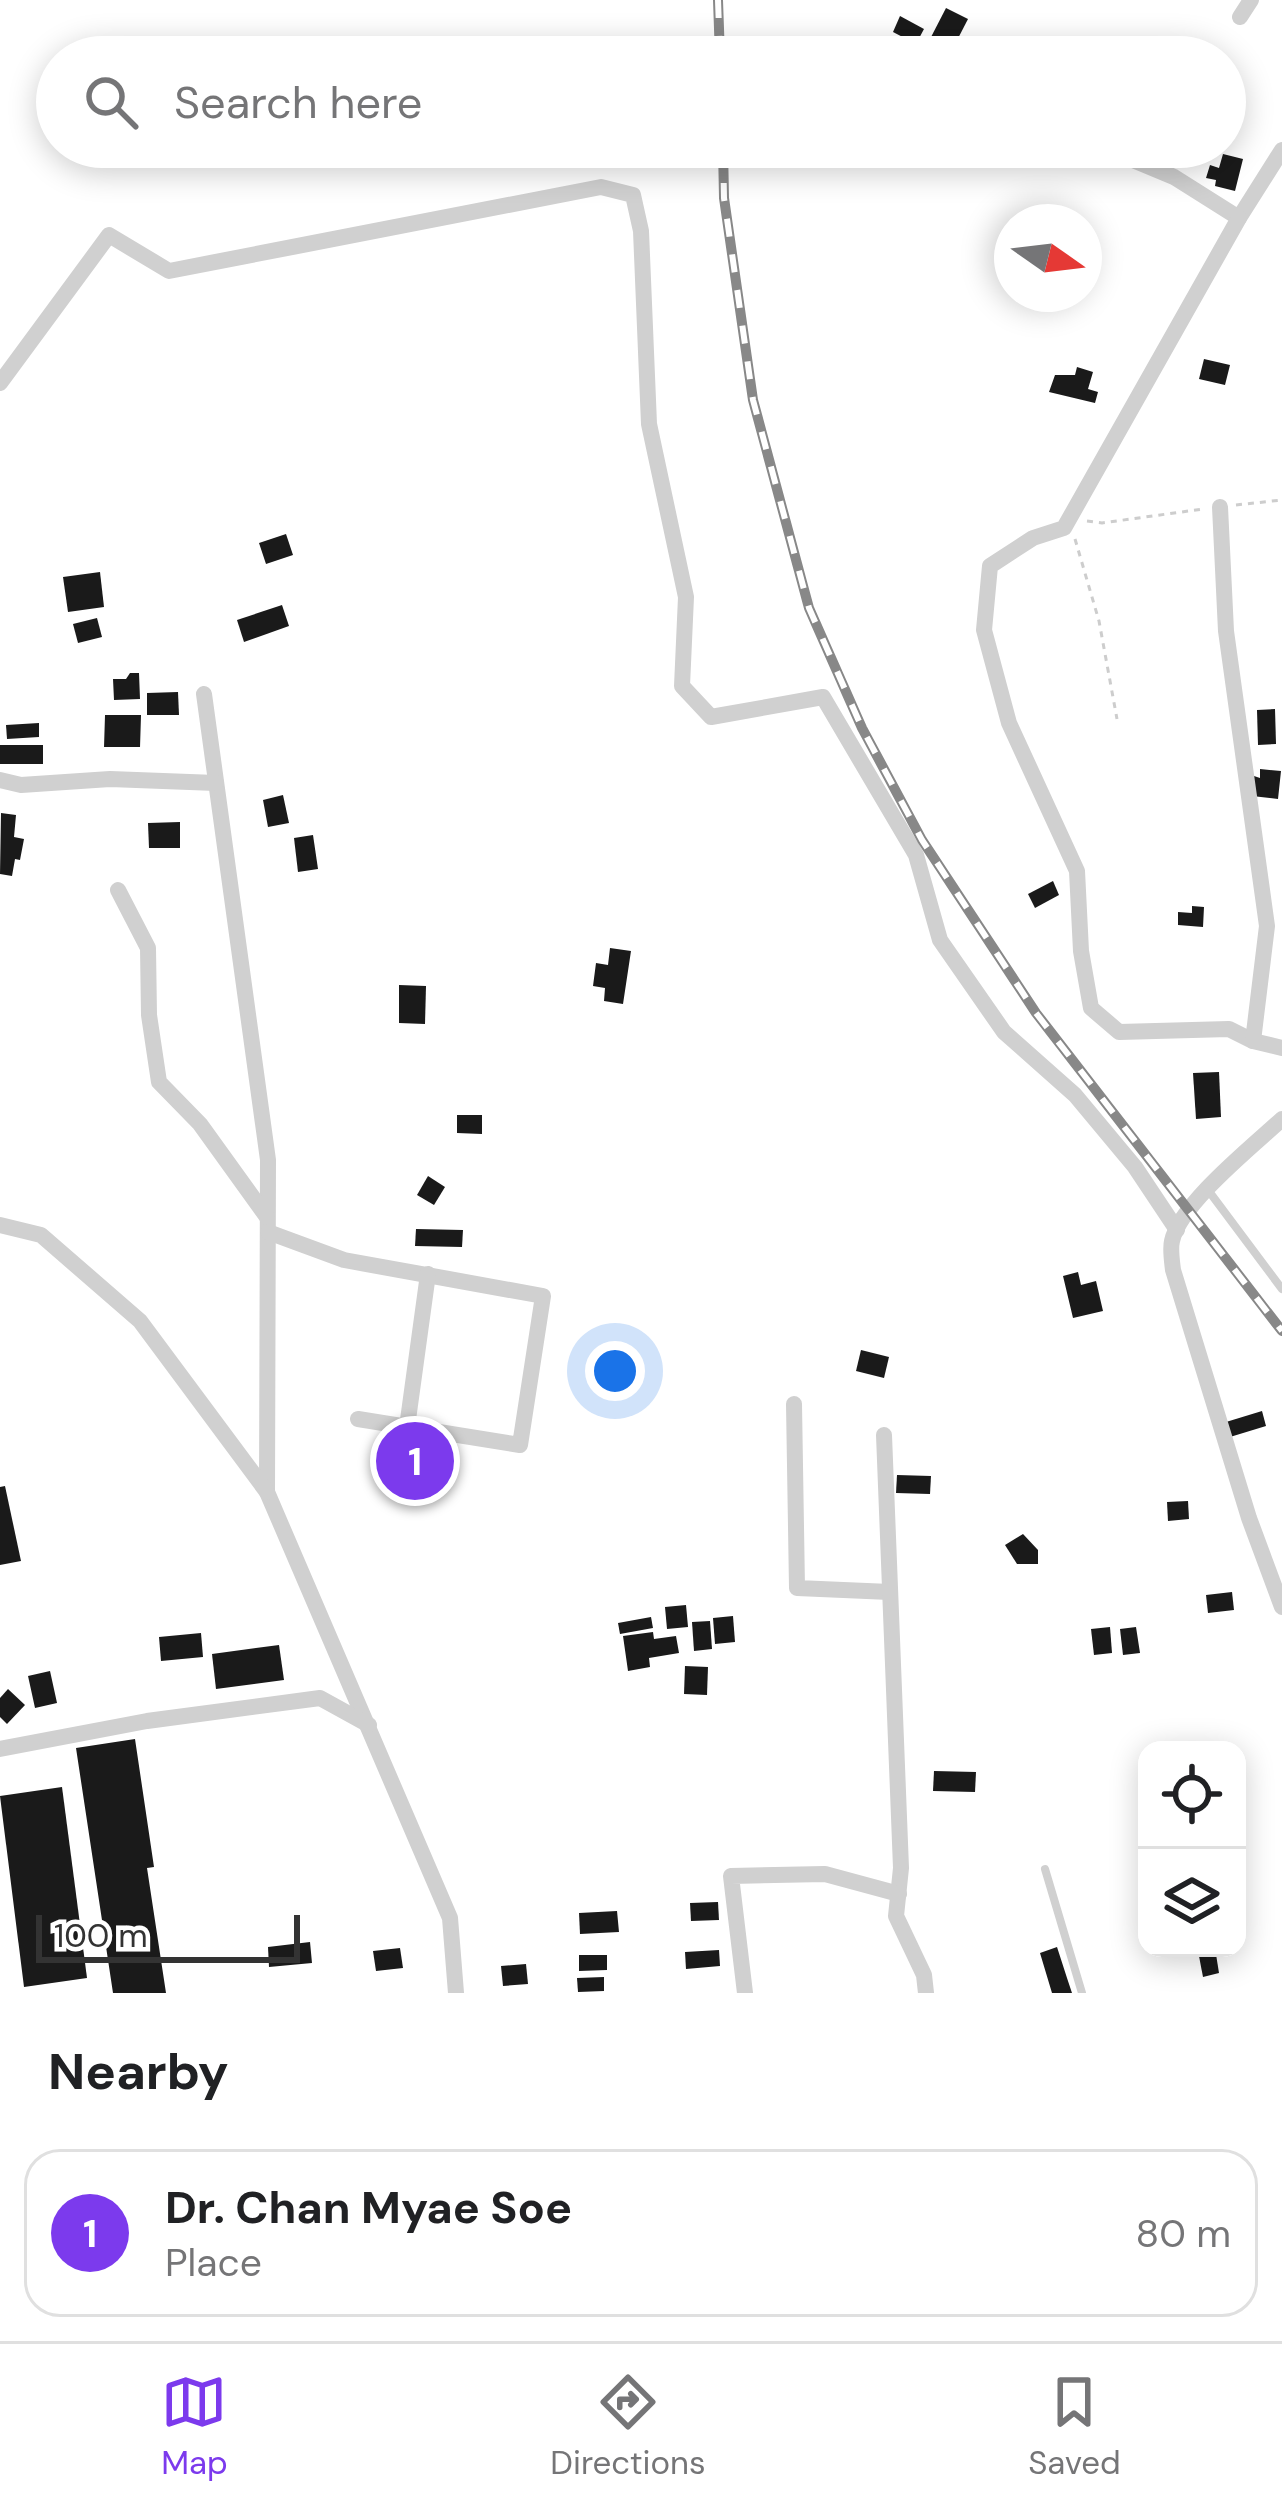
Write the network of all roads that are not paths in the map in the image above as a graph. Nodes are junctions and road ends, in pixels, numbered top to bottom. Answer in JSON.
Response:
{"nodes":[{"id":1,"x":1251,"y":0,"type":"edge"},
{"id":2,"x":1240,"y":17,"type":"dead end"},
{"id":3,"x":1282,"y":150,"type":"edge"},
{"id":4,"x":1152,"y":168,"type":"edge"},
{"id":5,"x":1239,"y":218,"type":"junction"},
{"id":6,"x":0,"y":383,"type":"edge"},
{"id":7,"x":1220,"y":507,"type":"road end"},
{"id":8,"x":204,"y":694,"type":"dead end"},
{"id":9,"x":0,"y":780,"type":"edge"},
{"id":10,"x":216,"y":783,"type":"junction"},
{"id":11,"x":118,"y":890,"type":"dead end"},
{"id":12,"x":1253,"y":1041,"type":"junction"},
{"id":13,"x":1282,"y":1048,"type":"edge"},
{"id":14,"x":1282,"y":1119,"type":"edge"},
{"id":15,"x":1207,"y":1189,"type":"junction"},
{"id":16,"x":0,"y":1225,"type":"edge"},
{"id":17,"x":268,"y":1225,"type":"junction"},
{"id":18,"x":1177,"y":1230,"type":"junction"},
{"id":19,"x":428,"y":1274,"type":"junction"},
{"id":20,"x":1282,"y":1289,"type":"edge"},
{"id":21,"x":794,"y":1405,"type":"dead end"},
{"id":22,"x":358,"y":1419,"type":"dead end"},
{"id":23,"x":407,"y":1427,"type":"junction"},
{"id":24,"x":884,"y":1435,"type":"dead end"},
{"id":25,"x":267,"y":1492,"type":"junction"},
{"id":26,"x":890,"y":1592,"type":"junction"},
{"id":27,"x":1282,"y":1606,"type":"edge"},
{"id":28,"x":370,"y":1726,"type":"junction"},
{"id":29,"x":0,"y":1749,"type":"edge"},
{"id":30,"x":1045,"y":1868,"type":"dead end"},
{"id":31,"x":898,"y":1894,"type":"junction"},
{"id":32,"x":456,"y":1993,"type":"edge"},
{"id":33,"x":745,"y":1993,"type":"edge"},
{"id":34,"x":926,"y":1993,"type":"edge"},
{"id":35,"x":1082,"y":1993,"type":"edge"}],
"edges":[{"from":1,"to":2,"type":"street"},
{"from":3,"to":5,"type":"street"},
{"from":4,"to":5,"type":"street"},
{"from":5,"to":12,"type":"street"},
{"from":6,"to":18,"type":"street"},
{"from":7,"to":12,"type":"street"},
{"from":8,"to":10,"type":"street"},
{"from":9,"to":10,"type":"street"},
{"from":10,"to":17,"type":"street"},
{"from":11,"to":17,"type":"street"},
{"from":12,"to":13,"type":"street"},
{"from":14,"to":15,"type":"street"},
{"from":15,"to":18,"type":"street"},
{"from":15,"to":20,"type":"lane"},
{"from":16,"to":25,"type":"street"},
{"from":17,"to":19,"type":"street"},
{"from":17,"to":25,"type":"street"},
{"from":18,"to":27,"type":"street"},
{"from":19,"to":23,"type":"street"},
{"from":19,"to":23,"type":"street"},
{"from":21,"to":26,"type":"street"},
{"from":22,"to":23,"type":"street"},
{"from":24,"to":26,"type":"street"},
{"from":25,"to":28,"type":"street"},
{"from":26,"to":31,"type":"street"},
{"from":28,"to":29,"type":"street"},
{"from":28,"to":32,"type":"street"},
{"from":30,"to":35,"type":"lane"},
{"from":31,"to":33,"type":"street"},
{"from":31,"to":34,"type":"street"}]}
